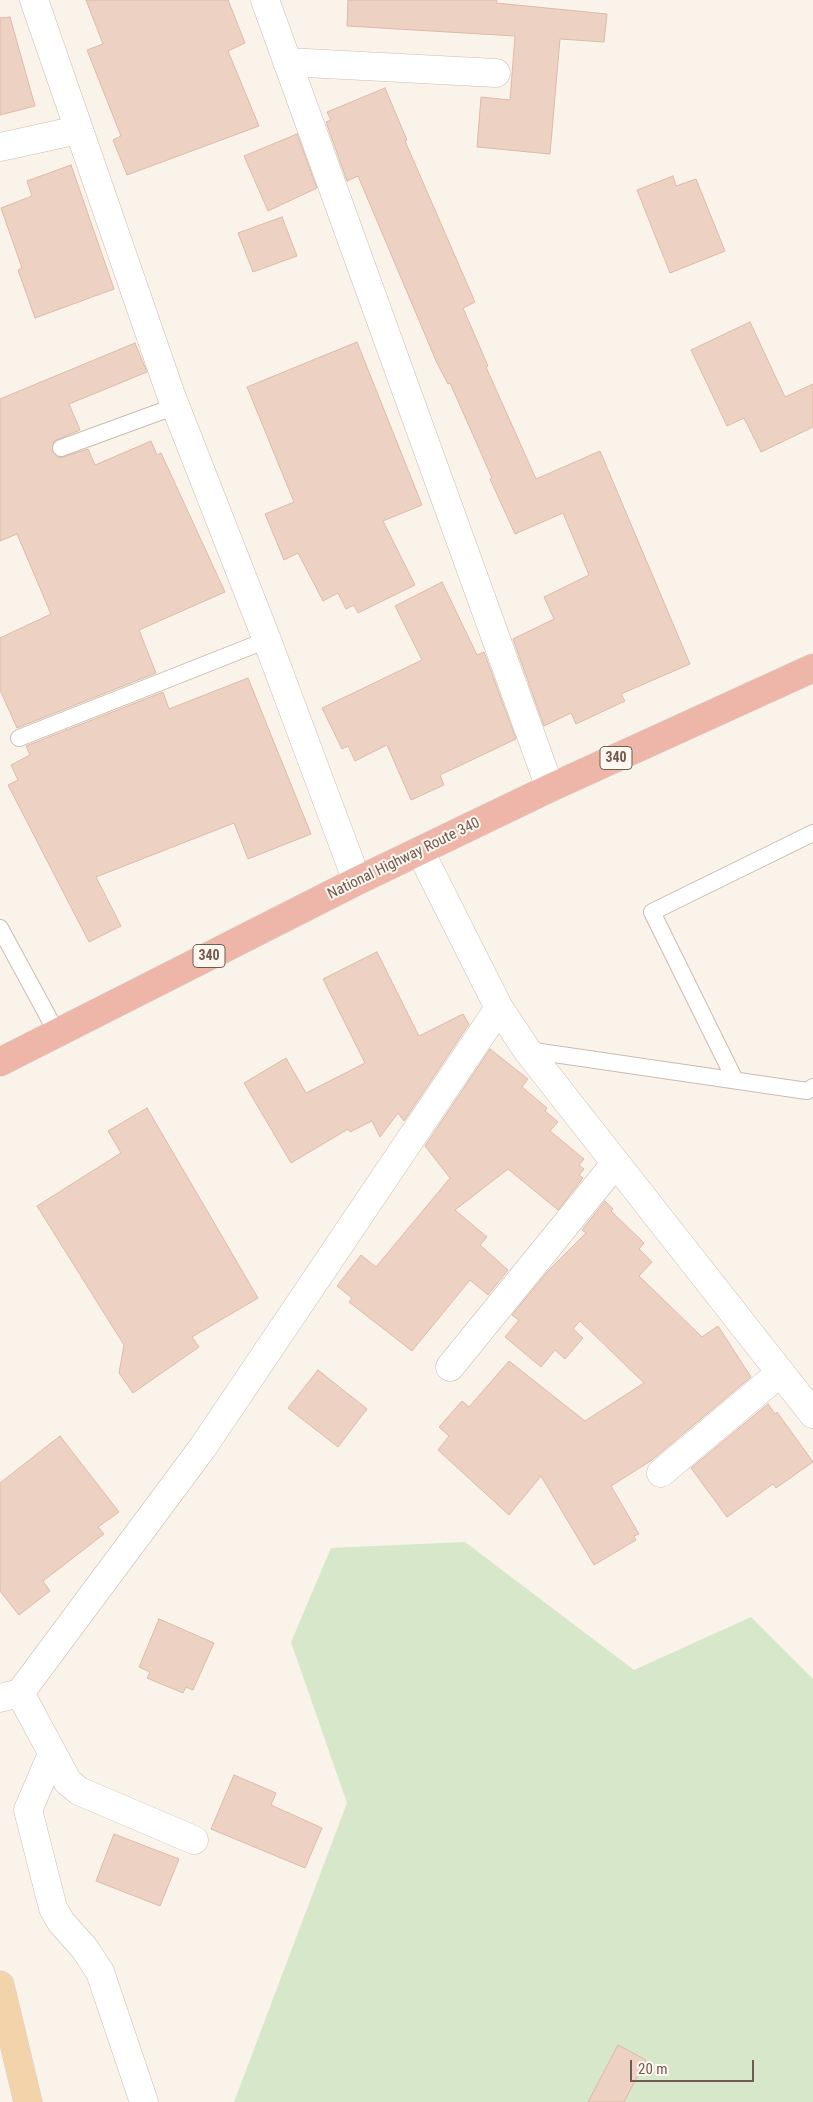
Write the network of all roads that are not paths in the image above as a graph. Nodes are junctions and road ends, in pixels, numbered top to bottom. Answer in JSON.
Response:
{"nodes":[{"id":1,"x":34,"y":0,"type":"edge"},
{"id":2,"x":265,"y":0,"type":"edge"},
{"id":3,"x":287,"y":62,"type":"junction"},
{"id":4,"x":496,"y":73,"type":"dead end"},
{"id":5,"x":78,"y":130,"type":"junction"},
{"id":6,"x":0,"y":147,"type":"edge"},
{"id":7,"x":176,"y":406,"type":"junction"},
{"id":8,"x":61,"y":448,"type":"dead end"},
{"id":9,"x":267,"y":640,"type":"junction"},
{"id":10,"x":813,"y":668,"type":"edge"},
{"id":11,"x":19,"y":738,"type":"dead end"},
{"id":12,"x":550,"y":788,"type":"junction"},
{"id":13,"x":813,"y":833,"type":"edge"},
{"id":14,"x":420,"y":851,"type":"junction"},
{"id":15,"x":357,"y":881,"type":"junction"},
{"id":16,"x":0,"y":928,"type":"edge"},
{"id":17,"x":499,"y":1008,"type":"junction"},
{"id":18,"x":57,"y":1033,"type":"junction"},
{"id":19,"x":527,"y":1050,"type":"junction"},
{"id":20,"x":0,"y":1062,"type":"edge"},
{"id":21,"x":734,"y":1080,"type":"junction"},
{"id":22,"x":813,"y":1088,"type":"edge"},
{"id":23,"x":615,"y":1164,"type":"junction"},
{"id":24,"x":450,"y":1367,"type":"dead end"},
{"id":25,"x":780,"y":1373,"type":"junction"},
{"id":26,"x":813,"y":1414,"type":"edge"},
{"id":27,"x":661,"y":1473,"type":"dead end"},
{"id":28,"x":10,"y":1695,"type":"edge"},
{"id":29,"x":52,"y":1754,"type":"junction"},
{"id":30,"x":194,"y":1840,"type":"dead end"},
{"id":31,"x":0,"y":1985,"type":"edge"},
{"id":32,"x":28,"y":2102,"type":"edge"},
{"id":33,"x":144,"y":2102,"type":"edge"}],
"edges":[{"from":1,"to":5,"type":"street"},
{"from":2,"to":3,"type":"street"},
{"from":3,"to":4,"type":"street"},
{"from":3,"to":12,"type":"street"},
{"from":5,"to":6,"type":"street"},
{"from":5,"to":7,"type":"street"},
{"from":7,"to":8,"type":"lane"},
{"from":7,"to":9,"type":"street"},
{"from":9,"to":11,"type":"lane"},
{"from":9,"to":15,"type":"street"},
{"from":10,"to":12,"type":"highway","name":"National Highway Route 340","number":"340"},
{"from":12,"to":14,"type":"highway","name":"National Highway Route 340","number":"340"},
{"from":13,"to":21,"type":"lane"},
{"from":14,"to":15,"type":"highway","name":"National Highway Route 340","number":"340"},
{"from":14,"to":17,"type":"street"},
{"from":15,"to":18,"type":"highway","name":"National Highway Route 340","number":"340"},
{"from":16,"to":18,"type":"lane"},
{"from":17,"to":19,"type":"street"},
{"from":17,"to":28,"type":"street"},
{"from":18,"to":20,"type":"highway","name":"National Highway Route 340","number":"340"},
{"from":19,"to":21,"type":"lane"},
{"from":19,"to":23,"type":"street"},
{"from":21,"to":22,"type":"lane"},
{"from":23,"to":24,"type":"street"},
{"from":23,"to":25,"type":"street"},
{"from":25,"to":26,"type":"street"},
{"from":25,"to":27,"type":"street"},
{"from":28,"to":29,"type":"street"},
{"from":29,"to":30,"type":"street"},
{"from":29,"to":33,"type":"street"},
{"from":31,"to":32,"type":"main road"}]}
